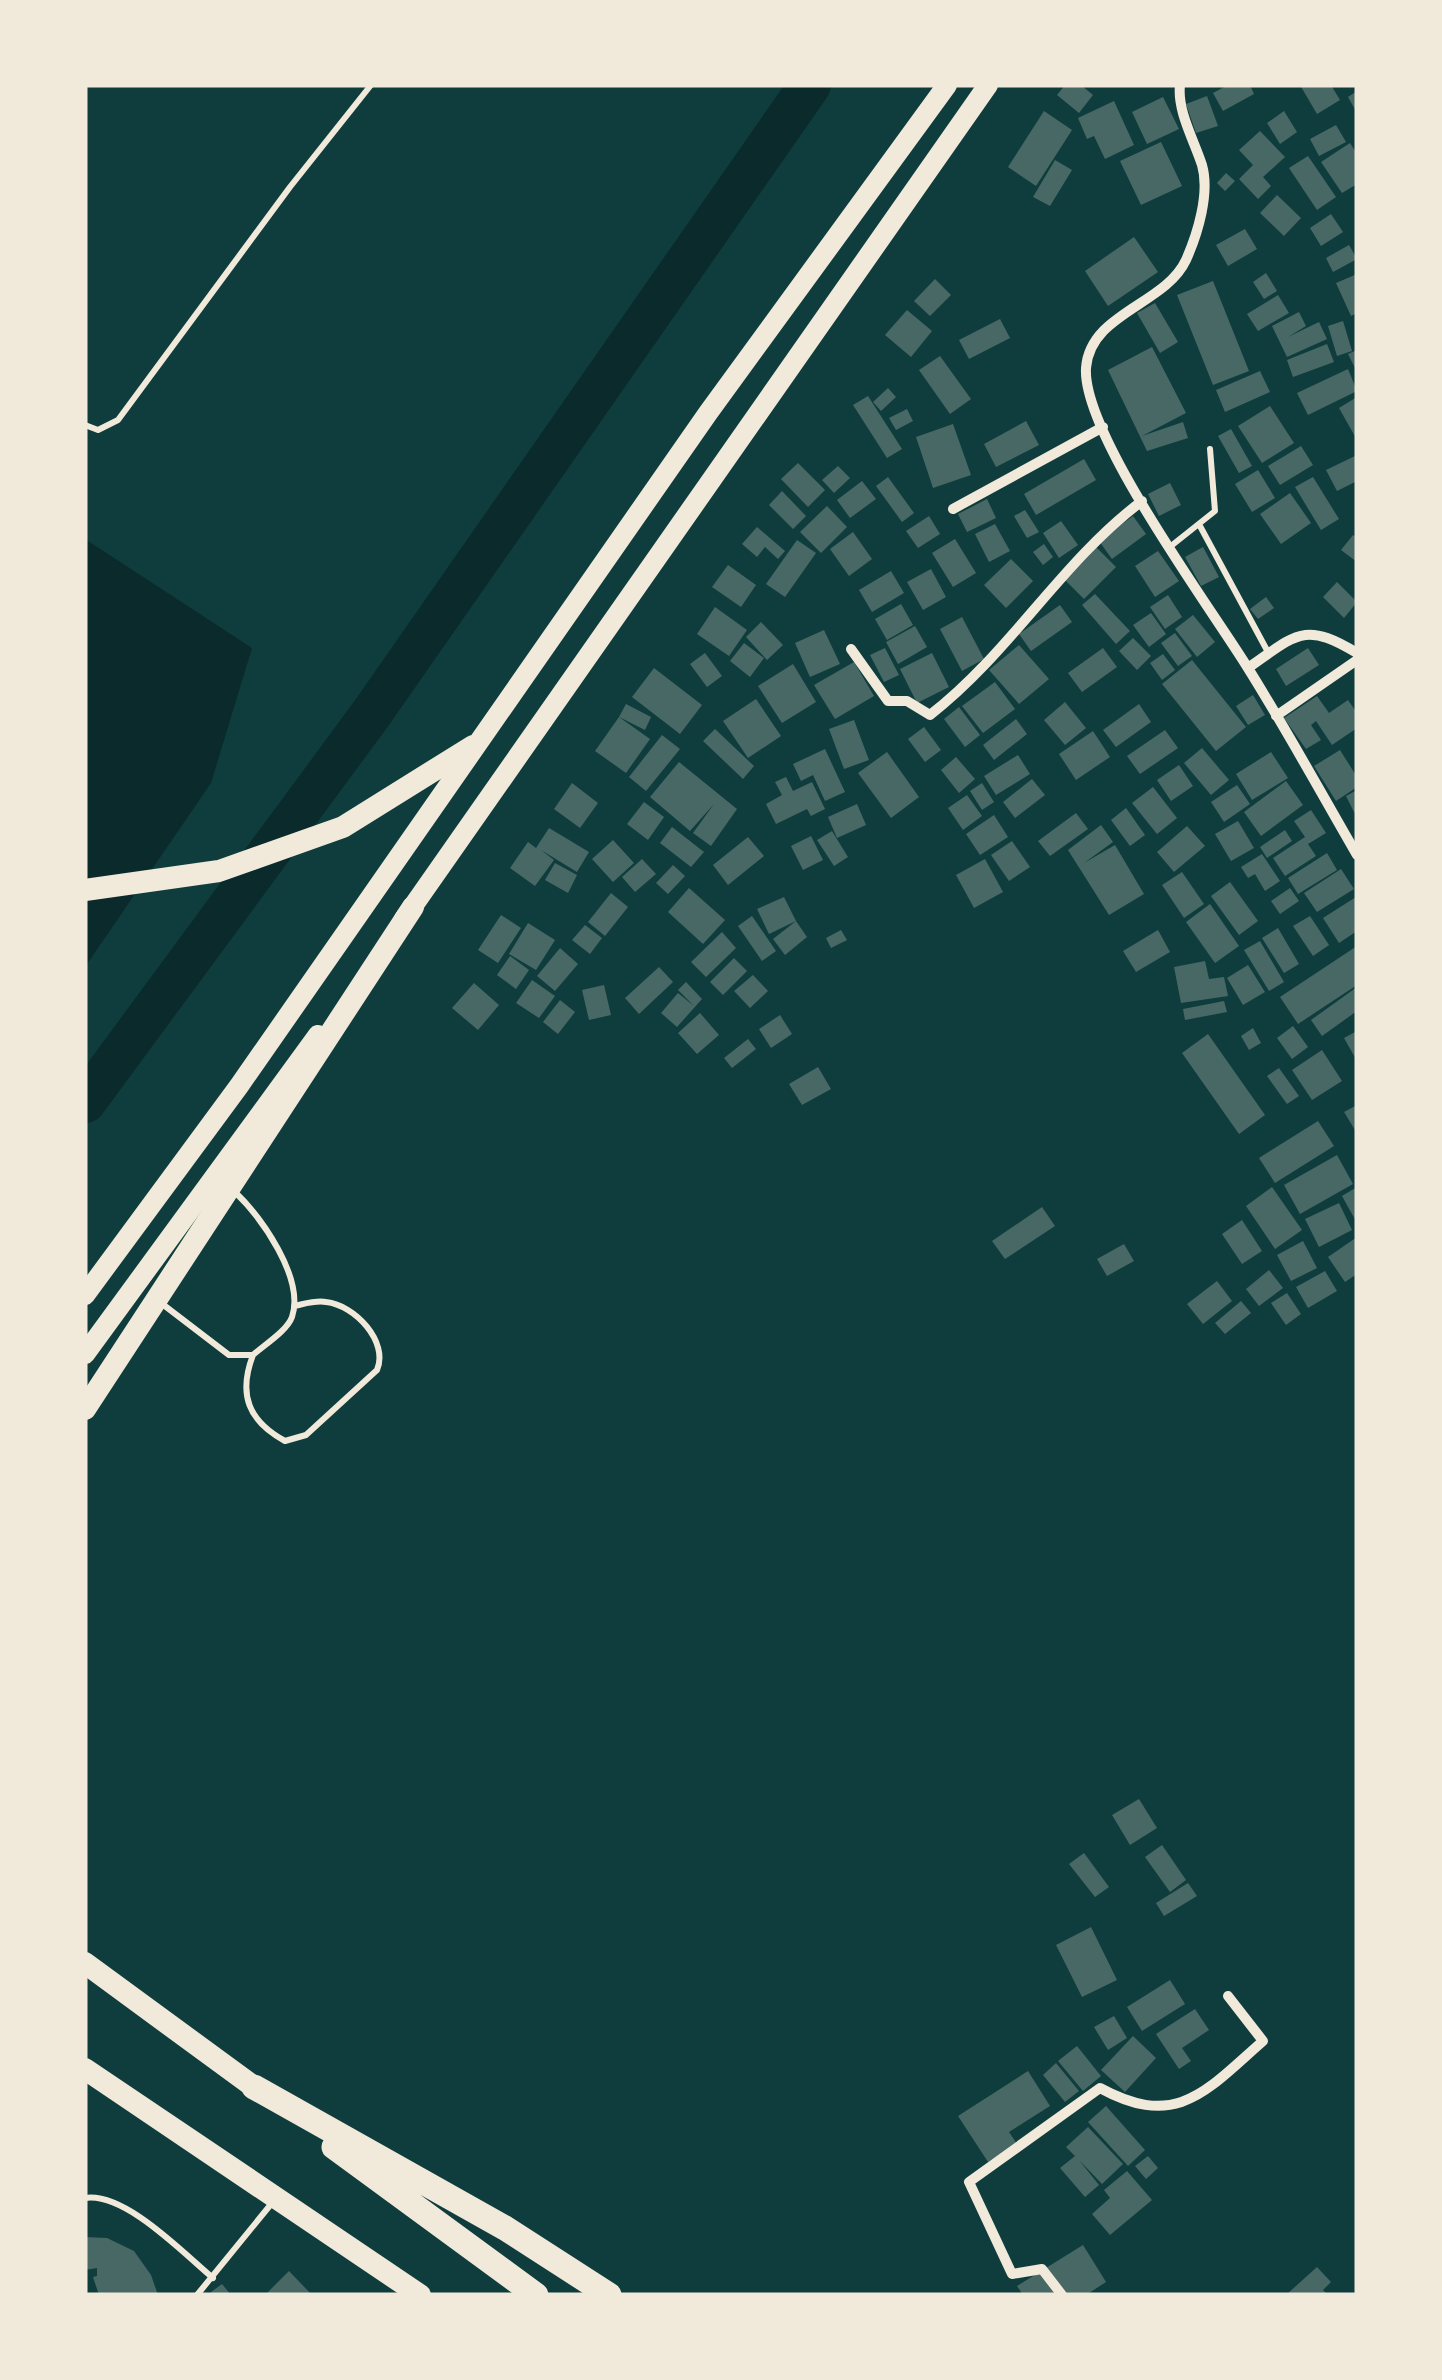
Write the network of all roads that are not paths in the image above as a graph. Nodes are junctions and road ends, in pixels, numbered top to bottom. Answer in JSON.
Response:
{"nodes":[{"id":1,"x":371,"y":85,"type":"edge"},
{"id":2,"x":947,"y":85,"type":"edge"},
{"id":3,"x":988,"y":85,"type":"edge"},
{"id":4,"x":1180,"y":85,"type":"edge"},
{"id":5,"x":85,"y":425,"type":"edge"},
{"id":6,"x":1102,"y":427,"type":"junction"},
{"id":7,"x":1210,"y":448,"type":"dead end"},
{"id":8,"x":1142,"y":501,"type":"junction"},
{"id":9,"x":954,"y":509,"type":"dead end"},
{"id":10,"x":1200,"y":526,"type":"junction"},
{"id":11,"x":1171,"y":546,"type":"junction"},
{"id":12,"x":851,"y":649,"type":"dead end"},
{"id":13,"x":1269,"y":654,"type":"junction"},
{"id":14,"x":1357,"y":657,"type":"edge"},
{"id":15,"x":1248,"y":668,"type":"junction"},
{"id":16,"x":1276,"y":716,"type":"junction"},
{"id":17,"x":473,"y":746,"type":"junction"},
{"id":18,"x":1357,"y":854,"type":"edge"},
{"id":19,"x":85,"y":890,"type":"edge"},
{"id":20,"x":413,"y":907,"type":"junction"},
{"id":21,"x":231,"y":1187,"type":"junction"},
{"id":22,"x":85,"y":1296,"type":"edge"},
{"id":23,"x":158,"y":1300,"type":"junction"},
{"id":24,"x":294,"y":1306,"type":"junction"},
{"id":25,"x":85,"y":1354,"type":"edge"},
{"id":26,"x":252,"y":1356,"type":"junction"},
{"id":27,"x":85,"y":1409,"type":"edge"},
{"id":28,"x":85,"y":1962,"type":"edge"},
{"id":29,"x":1228,"y":1996,"type":"dead end"},
{"id":30,"x":85,"y":2070,"type":"edge"},
{"id":31,"x":254,"y":2086,"type":"junction"},
{"id":32,"x":85,"y":2198,"type":"edge"},
{"id":33,"x":274,"y":2200,"type":"junction"},
{"id":34,"x":214,"y":2278,"type":"junction"},
{"id":35,"x":197,"y":2295,"type":"edge"},
{"id":36,"x":420,"y":2295,"type":"edge"},
{"id":37,"x":536,"y":2295,"type":"edge"},
{"id":38,"x":609,"y":2295,"type":"edge"},
{"id":39,"x":1062,"y":2295,"type":"edge"}],
"edges":[{"from":1,"to":5,"type":"lane"},
{"from":2,"to":17,"type":"main road"},
{"from":3,"to":20,"type":"main road"},
{"from":4,"to":6,"type":"street"},
{"from":6,"to":8,"type":"street"},
{"from":6,"to":9,"type":"street"},
{"from":7,"to":10,"type":"lane"},
{"from":8,"to":11,"type":"street"},
{"from":8,"to":12,"type":"street"},
{"from":10,"to":11,"type":"lane"},
{"from":10,"to":13,"type":"lane"},
{"from":11,"to":15,"type":"street"},
{"from":13,"to":14,"type":"street"},
{"from":13,"to":15,"type":"street"},
{"from":14,"to":16,"type":"street"},
{"from":15,"to":16,"type":"street"},
{"from":16,"to":18,"type":"street"},
{"from":17,"to":19,"type":"main road"},
{"from":17,"to":22,"type":"main road"},
{"from":20,"to":21,"type":"main road"},
{"from":20,"to":25,"type":"main road"},
{"from":21,"to":23,"type":"main road"},
{"from":21,"to":24,"type":"lane"},
{"from":23,"to":26,"type":"lane"},
{"from":23,"to":27,"type":"main road"},
{"from":24,"to":26,"type":"lane"},
{"from":24,"to":26,"type":"lane"},
{"from":28,"to":31,"type":"main road"},
{"from":29,"to":39,"type":"street"},
{"from":30,"to":33,"type":"main road"},
{"from":31,"to":37,"type":"highway"},
{"from":31,"to":38,"type":"highway"},
{"from":32,"to":34,"type":"lane"},
{"from":33,"to":34,"type":"lane"},
{"from":33,"to":36,"type":"main road"},
{"from":34,"to":35,"type":"lane"}]}
